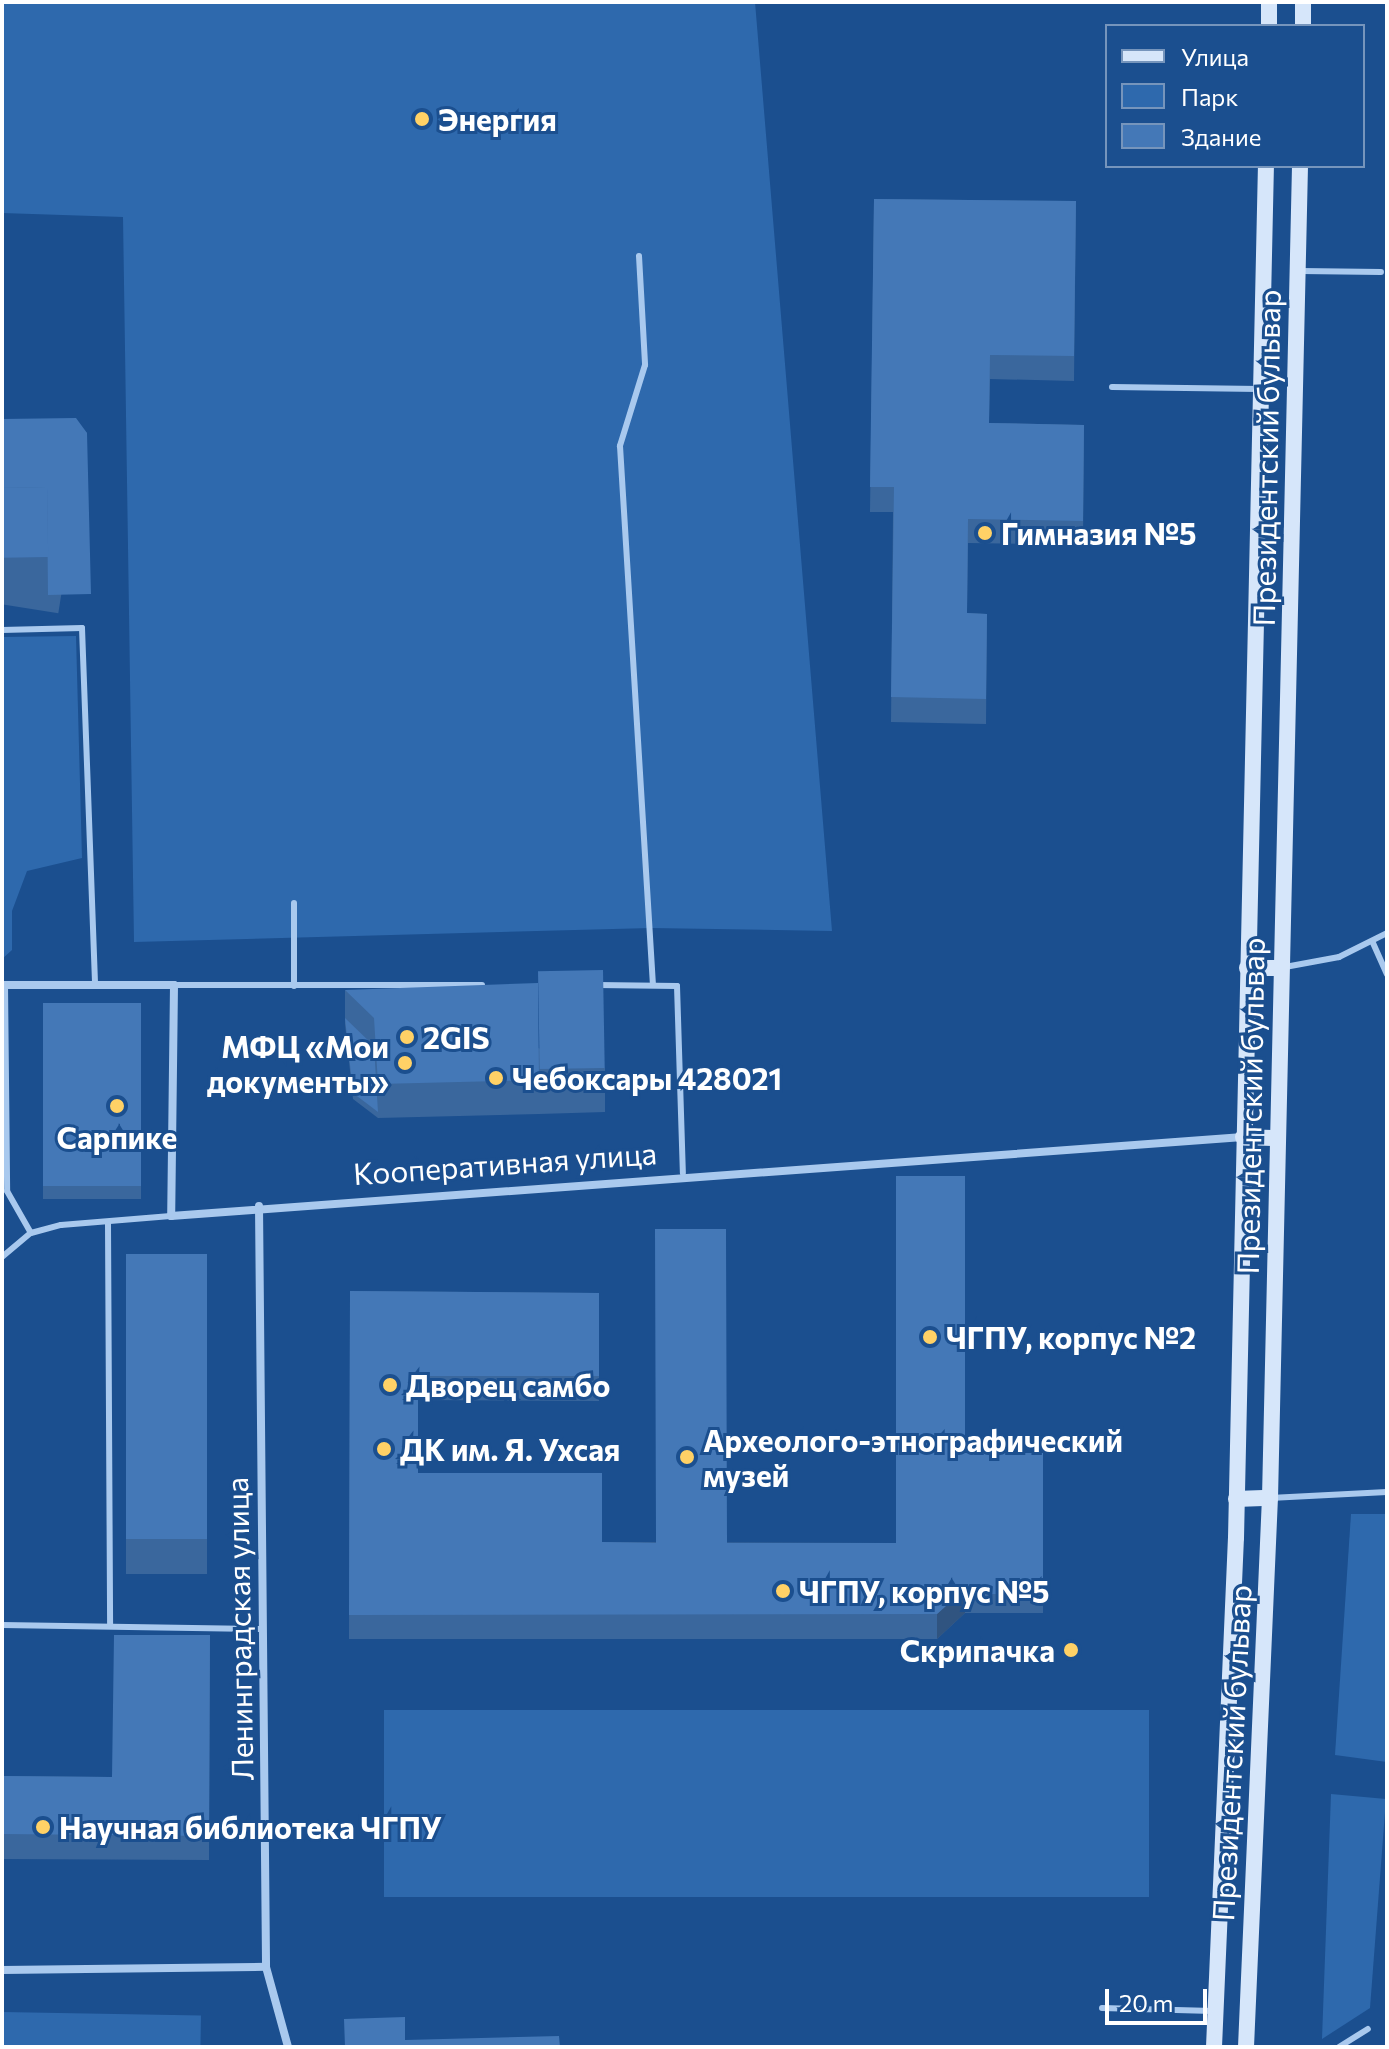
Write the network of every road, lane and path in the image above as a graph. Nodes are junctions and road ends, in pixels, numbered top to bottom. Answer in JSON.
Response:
{"nodes":[{"id":1,"x":1269,"y":2,"type":"edge"},
{"id":2,"x":1303,"y":2,"type":"edge"},
{"id":3,"x":1269,"y":24,"type":"edge"},
{"id":4,"x":1303,"y":24,"type":"edge"},
{"id":5,"x":1266,"y":168,"type":"edge"},
{"id":6,"x":1300,"y":168,"type":"edge"},
{"id":7,"x":639,"y":256,"type":"dead end"},
{"id":8,"x":1298,"y":271,"type":"junction"},
{"id":9,"x":1381,"y":272,"type":"dead end"},
{"id":10,"x":1112,"y":387,"type":"dead end"},
{"id":11,"x":1262,"y":389,"type":"junction"},
{"id":12,"x":2,"y":630,"type":"edge"},
{"id":13,"x":294,"y":903,"type":"dead end"},
{"id":14,"x":1387,"y":933,"type":"edge"},
{"id":15,"x":1373,"y":943,"type":"junction"},
{"id":16,"x":1247,"y":968,"type":"junction"},
{"id":17,"x":1281,"y":968,"type":"junction"},
{"id":18,"x":1387,"y":974,"type":"edge"},
{"id":19,"x":4,"y":985,"type":"edge"},
{"id":20,"x":95,"y":985,"type":"junction"},
{"id":21,"x":174,"y":985,"type":"junction"},
{"id":22,"x":495,"y":985,"type":"edge"},
{"id":23,"x":590,"y":985,"type":"edge"},
{"id":24,"x":653,"y":985,"type":"junction"},
{"id":25,"x":294,"y":986,"type":"junction"},
{"id":26,"x":1243,"y":1137,"type":"junction"},
{"id":27,"x":1277,"y":1138,"type":"junction"},
{"id":28,"x":683,"y":1173,"type":"junction"},
{"id":29,"x":259,"y":1206,"type":"junction"},
{"id":30,"x":171,"y":1216,"type":"junction"},
{"id":31,"x":108,"y":1224,"type":"junction"},
{"id":32,"x":31,"y":1233,"type":"junction"},
{"id":33,"x":2,"y":1257,"type":"edge"},
{"id":34,"x":1387,"y":1492,"type":"edge"},
{"id":35,"x":1270,"y":1498,"type":"junction"},
{"id":36,"x":1236,"y":1499,"type":"junction"},
{"id":37,"x":2,"y":1625,"type":"edge"},
{"id":38,"x":110,"y":1626,"type":"junction"},
{"id":39,"x":262,"y":1629,"type":"junction"},
{"id":40,"x":266,"y":1967,"type":"junction"},
{"id":41,"x":2,"y":1970,"type":"edge"},
{"id":42,"x":1102,"y":2008,"type":"dead end"},
{"id":43,"x":1217,"y":2011,"type":"junction"},
{"id":44,"x":1368,"y":2029,"type":"dead end"},
{"id":45,"x":288,"y":2047,"type":"edge"},
{"id":46,"x":1214,"y":2047,"type":"edge"},
{"id":47,"x":1246,"y":2047,"type":"edge"},
{"id":48,"x":1339,"y":2047,"type":"edge"}],
"edges":[{"from":1,"to":3,"type":"main road"},
{"from":2,"to":4,"type":"main road"},
{"from":5,"to":11,"type":"main road","name":"Президентский бульвар"},
{"from":6,"to":8,"type":"main road","name":"Президентский бульвар"},
{"from":7,"to":24,"type":"lane"},
{"from":8,"to":9,"type":"lane"},
{"from":8,"to":17,"type":"main road","name":"Президентский бульвар"},
{"from":10,"to":11,"type":"lane"},
{"from":11,"to":16,"type":"main road","name":"Президентский бульвар"},
{"from":12,"to":20,"type":"lane"},
{"from":13,"to":25,"type":"lane"},
{"from":14,"to":15,"type":"lane"},
{"from":15,"to":17,"type":"lane"},
{"from":15,"to":18,"type":"lane"},
{"from":16,"to":17,"type":"main road"},
{"from":16,"to":26,"type":"main road","name":"Президентский бульвар"},
{"from":17,"to":27,"type":"main road","name":"Президентский бульвар"},
{"from":19,"to":20,"type":"street"},
{"from":19,"to":32,"type":"lane"},
{"from":20,"to":21,"type":"street"},
{"from":21,"to":25,"type":"lane"},
{"from":21,"to":30,"type":"street"},
{"from":22,"to":25,"type":"lane"},
{"from":23,"to":24,"type":"lane"},
{"from":24,"to":28,"type":"lane"},
{"from":26,"to":27,"type":"main road"},
{"from":26,"to":28,"type":"street","name":"Кооперативная улица"},
{"from":26,"to":36,"type":"main road","name":"Президентский бульвар"},
{"from":27,"to":35,"type":"main road","name":"Президентский бульвар"},
{"from":28,"to":29,"type":"street","name":"Кооперативная улица"},
{"from":29,"to":30,"type":"street","name":"Кооперативная улица"},
{"from":29,"to":39,"type":"street","name":"Ленинградская улица"},
{"from":30,"to":31,"type":"lane"},
{"from":31,"to":32,"type":"lane"},
{"from":31,"to":38,"type":"lane"},
{"from":32,"to":33,"type":"lane"},
{"from":34,"to":35,"type":"lane"},
{"from":35,"to":36,"type":"main road"},
{"from":35,"to":47,"type":"main road","name":"Президентский бульвар"},
{"from":36,"to":43,"type":"main road","name":"Президентский бульвар"},
{"from":37,"to":38,"type":"lane"},
{"from":38,"to":39,"type":"lane"},
{"from":39,"to":40,"type":"street","name":"Ленинградская улица"},
{"from":40,"to":41,"type":"street"},
{"from":40,"to":45,"type":"street","name":"Ленинградская улица"},
{"from":42,"to":43,"type":"lane"},
{"from":43,"to":46,"type":"main road","name":"Президентский бульвар"},
{"from":44,"to":48,"type":"lane"}]}
